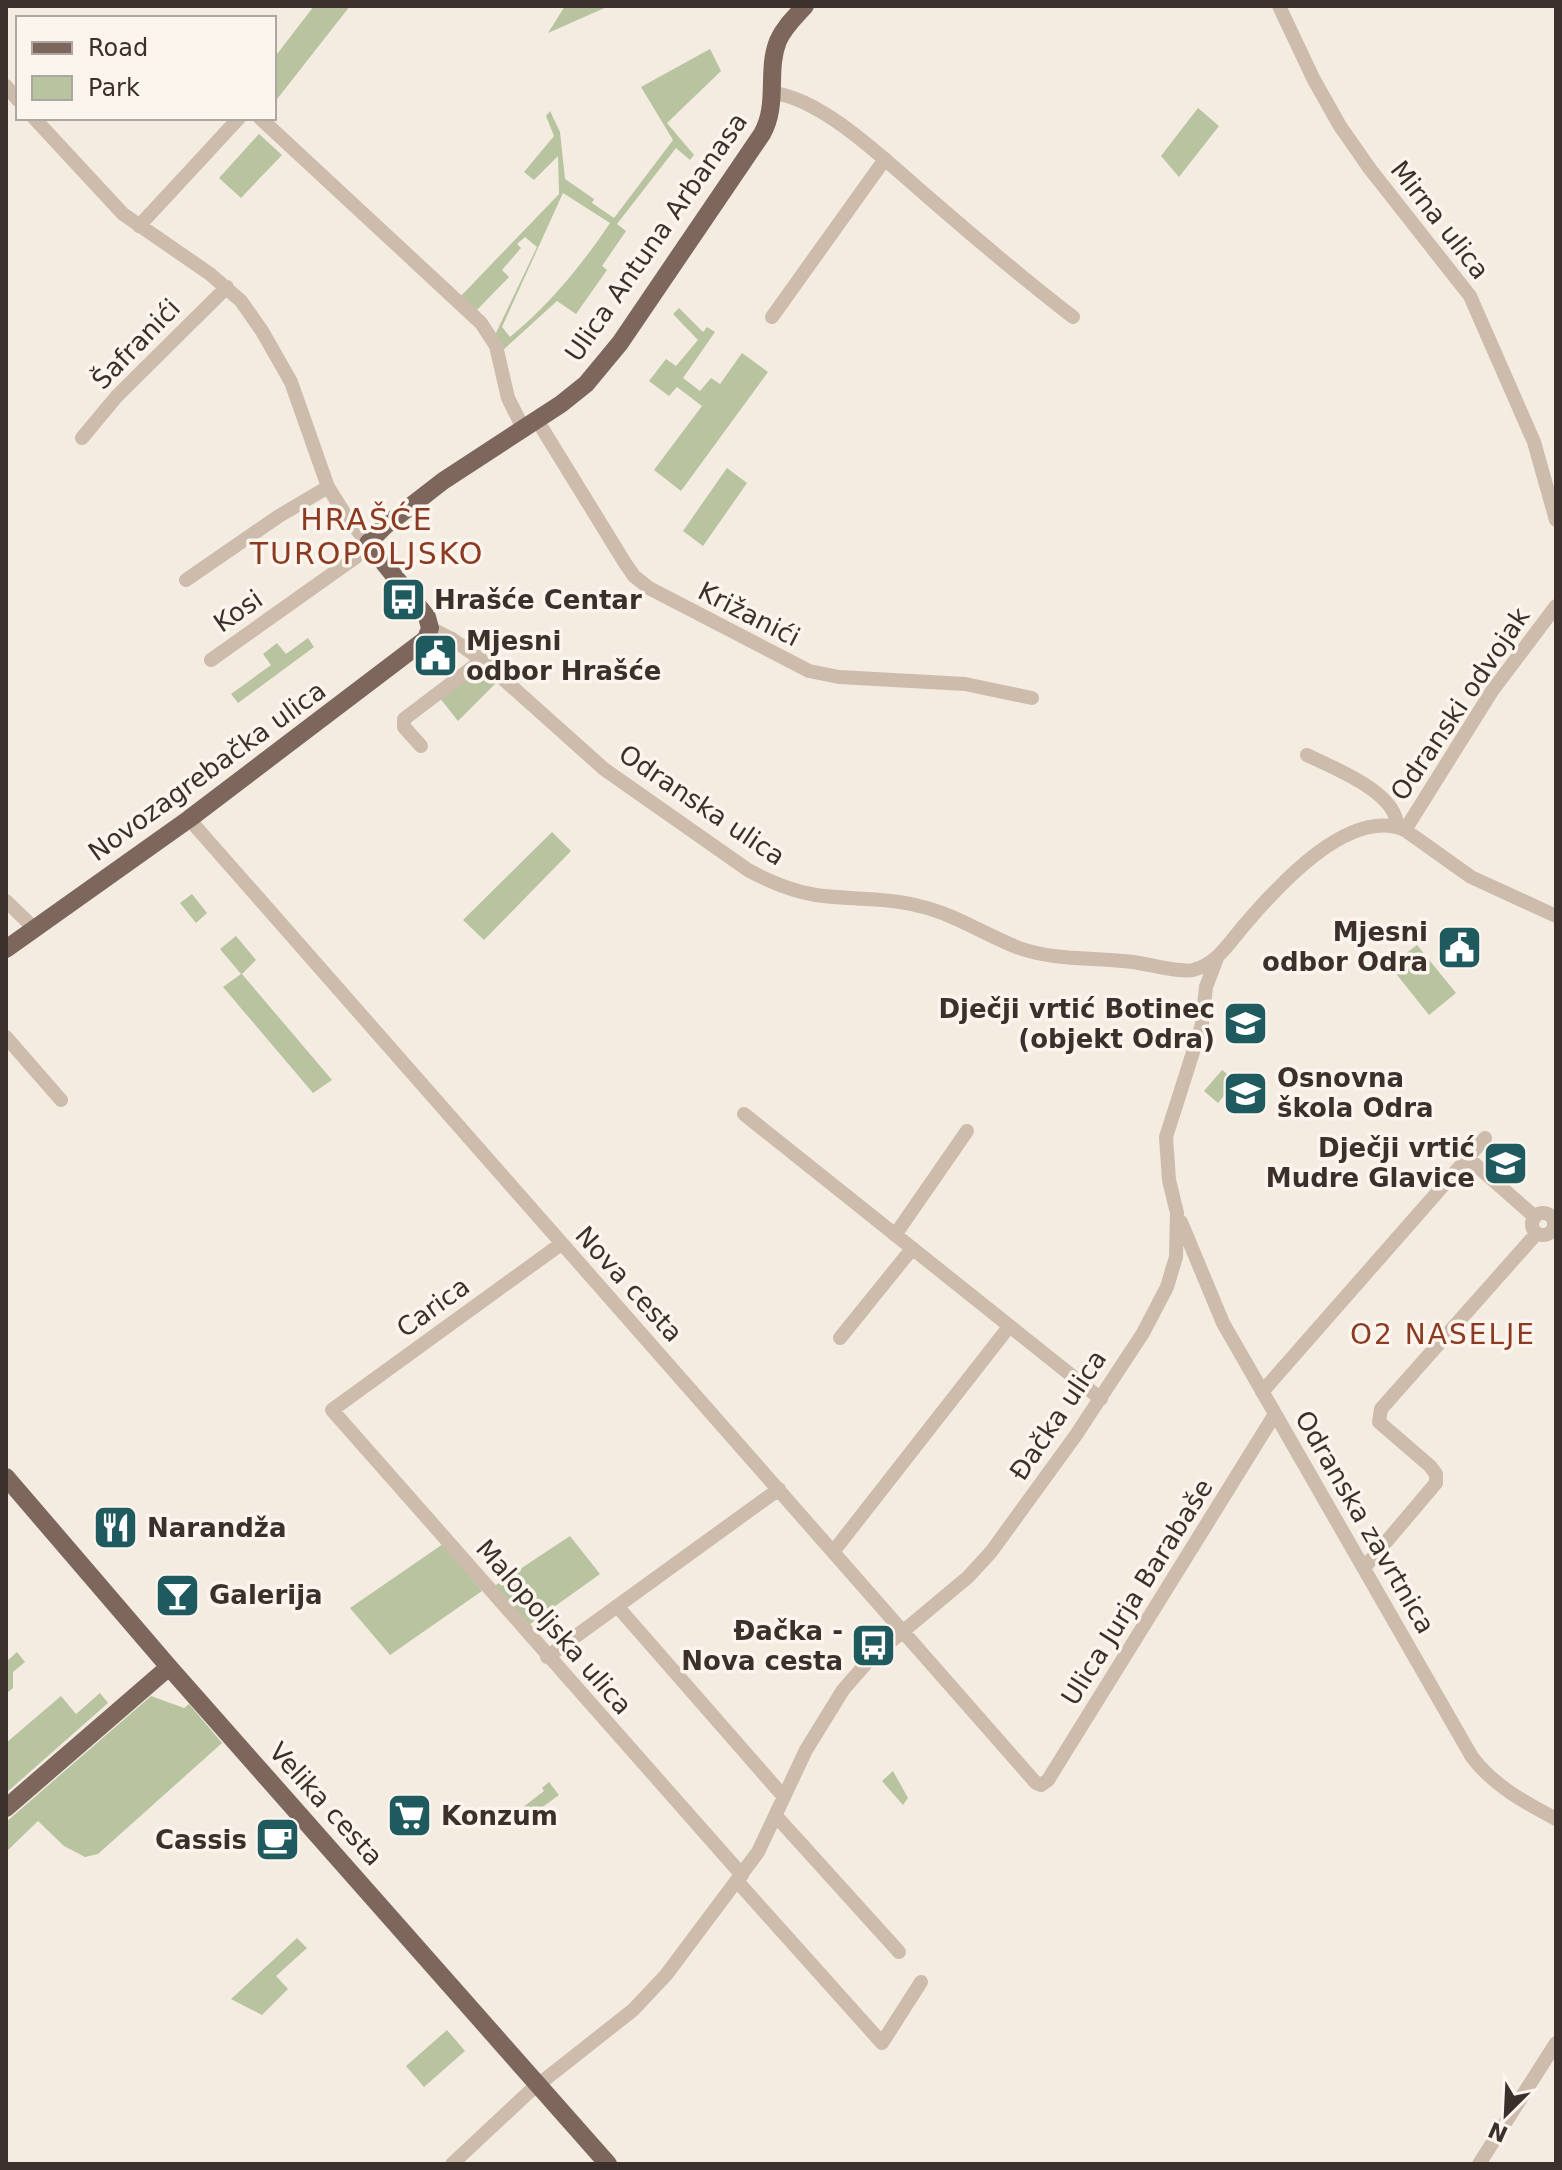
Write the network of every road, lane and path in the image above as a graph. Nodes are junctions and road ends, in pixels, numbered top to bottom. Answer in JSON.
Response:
{"nodes":[{"id":1,"x":805,"y":6,"type":"edge"},
{"id":2,"x":1279,"y":6,"type":"edge"},
{"id":3,"x":773,"y":93,"type":"junction"},
{"id":4,"x":36,"y":120,"type":"edge"},
{"id":5,"x":237,"y":120,"type":"edge"},
{"id":6,"x":262,"y":120,"type":"edge"},
{"id":7,"x":885,"y":159,"type":"junction"},
{"id":8,"x":139,"y":226,"type":"junction"},
{"id":9,"x":227,"y":287,"type":"junction"},
{"id":10,"x":772,"y":317,"type":"dead end"},
{"id":11,"x":1073,"y":317,"type":"dead end"},
{"id":12,"x":530,"y":424,"type":"junction"},
{"id":13,"x":82,"y":438,"type":"dead end"},
{"id":14,"x":328,"y":487,"type":"junction"},
{"id":15,"x":1556,"y":520,"type":"edge"},
{"id":16,"x":368,"y":543,"type":"junction"},
{"id":17,"x":186,"y":580,"type":"dead end"},
{"id":18,"x":1556,"y":606,"type":"edge"},
{"id":19,"x":430,"y":628,"type":"junction"},
{"id":20,"x":211,"y":660,"type":"dead end"},
{"id":21,"x":482,"y":660,"type":"junction"},
{"id":22,"x":1032,"y":698,"type":"dead end"},
{"id":23,"x":421,"y":746,"type":"dead end"},
{"id":24,"x":1307,"y":755,"type":"dead end"},
{"id":25,"x":189,"y":819,"type":"junction"},
{"id":26,"x":1401,"y":828,"type":"junction"},
{"id":27,"x":6,"y":901,"type":"edge"},
{"id":28,"x":1556,"y":916,"type":"edge"},
{"id":29,"x":35,"y":929,"type":"junction"},
{"id":30,"x":6,"y":949,"type":"edge"},
{"id":31,"x":1217,"y":958,"type":"junction"},
{"id":32,"x":1186,"y":971,"type":"junction"},
{"id":33,"x":1206,"y":987,"type":"junction"},
{"id":34,"x":6,"y":1037,"type":"edge"},
{"id":35,"x":61,"y":1100,"type":"dead end"},
{"id":36,"x":744,"y":1114,"type":"dead end"},
{"id":37,"x":967,"y":1131,"type":"dead end"},
{"id":38,"x":1485,"y":1138,"type":"dead end"},
{"id":39,"x":1468,"y":1158,"type":"junction"},
{"id":40,"x":1177,"y":1213,"type":"junction"},
{"id":41,"x":1547,"y":1224,"type":"edge"},
{"id":42,"x":895,"y":1235,"type":"junction"},
{"id":43,"x":561,"y":1244,"type":"junction"},
{"id":44,"x":911,"y":1250,"type":"junction"},
{"id":45,"x":1196,"y":1261,"type":"junction"},
{"id":46,"x":1174,"y":1266,"type":"junction"},
{"id":47,"x":1008,"y":1328,"type":"junction"},
{"id":48,"x":840,"y":1338,"type":"dead end"},
{"id":49,"x":1262,"y":1392,"type":"junction"},
{"id":50,"x":1101,"y":1399,"type":"junction"},
{"id":51,"x":332,"y":1410,"type":"joint"},
{"id":52,"x":1275,"y":1414,"type":"junction"},
{"id":53,"x":6,"y":1477,"type":"edge"},
{"id":54,"x":779,"y":1489,"type":"junction"},
{"id":55,"x":833,"y":1552,"type":"junction"},
{"id":56,"x":1364,"y":1568,"type":"junction"},
{"id":57,"x":617,"y":1606,"type":"junction"},
{"id":58,"x":903,"y":1632,"type":"junction"},
{"id":59,"x":547,"y":1657,"type":"junction"},
{"id":60,"x":169,"y":1667,"type":"junction"},
{"id":61,"x":1034,"y":1781,"type":"joint"},
{"id":62,"x":784,"y":1797,"type":"junction"},
{"id":63,"x":6,"y":1808,"type":"edge"},
{"id":64,"x":776,"y":1816,"type":"junction"},
{"id":65,"x":1556,"y":1819,"type":"edge"},
{"id":66,"x":740,"y":1878,"type":"junction"},
{"id":67,"x":899,"y":1952,"type":"dead end"},
{"id":68,"x":921,"y":1982,"type":"dead end"},
{"id":69,"x":1556,"y":2043,"type":"edge"},
{"id":70,"x":540,"y":2085,"type":"junction"},
{"id":71,"x":452,"y":2164,"type":"edge"},
{"id":72,"x":608,"y":2164,"type":"edge"},
{"id":73,"x":1479,"y":2164,"type":"edge"}],
"edges":[{"from":1,"to":3,"type":"main road","name":"Ulica Antuna Arbanasa"},
{"from":2,"to":15,"type":"street","name":"Mirna ulica"},
{"from":3,"to":7,"type":"street"},
{"from":3,"to":12,"type":"main road","name":"Ulica Antuna Arbanasa"},
{"from":4,"to":8,"type":"street"},
{"from":5,"to":8,"type":"street"},
{"from":6,"to":12,"type":"street"},
{"from":7,"to":10,"type":"street"},
{"from":7,"to":11,"type":"street"},
{"from":8,"to":9,"type":"street"},
{"from":9,"to":13,"type":"street","name":"Šafranići"},
{"from":9,"to":14,"type":"street"},
{"from":12,"to":16,"type":"main road","name":"Ulica Antuna Arbanasa"},
{"from":12,"to":22,"type":"street","name":"Križanići"},
{"from":14,"to":16,"type":"street"},
{"from":14,"to":17,"type":"street"},
{"from":16,"to":19,"type":"main road"},
{"from":16,"to":20,"type":"street","name":"Kosi"},
{"from":18,"to":26,"type":"street","name":"Odranski odvojak"},
{"from":19,"to":21,"type":"street","name":"Odranska ulica"},
{"from":19,"to":25,"type":"main road","name":"Novozagrebačka ulica"},
{"from":21,"to":23,"type":"street"},
{"from":21,"to":32,"type":"street","name":"Odranska ulica"},
{"from":24,"to":26,"type":"street"},
{"from":25,"to":29,"type":"main road","name":"Novozagrebačka ulica"},
{"from":25,"to":43,"type":"street","name":"Nova cesta"},
{"from":26,"to":28,"type":"street"},
{"from":26,"to":31,"type":"street"},
{"from":27,"to":29,"type":"street"},
{"from":29,"to":30,"type":"main road","name":"Novozagrebačka ulica"},
{"from":31,"to":32,"type":"street"},
{"from":31,"to":33,"type":"street","name":"Đačka ulica"},
{"from":32,"to":33,"type":"street"},
{"from":33,"to":40,"type":"street","name":"Đačka ulica"},
{"from":34,"to":35,"type":"street"},
{"from":36,"to":42,"type":"street"},
{"from":37,"to":42,"type":"street"},
{"from":38,"to":39,"type":"street"},
{"from":39,"to":41,"type":"street"},
{"from":39,"to":49,"type":"street"},
{"from":40,"to":45,"type":"street","name":"Odranska zavrtnica"},
{"from":40,"to":46,"type":"street","name":"Đačka ulica"},
{"from":41,"to":56,"type":"street"},
{"from":42,"to":44,"type":"street"},
{"from":43,"to":51,"type":"street","name":"Carica"},
{"from":43,"to":54,"type":"street","name":"Nova cesta"},
{"from":44,"to":47,"type":"street"},
{"from":44,"to":48,"type":"street"},
{"from":45,"to":46,"type":"street"},
{"from":45,"to":49,"type":"street","name":"Odranska zavrtnica"},
{"from":46,"to":50,"type":"street","name":"Đačka ulica"},
{"from":47,"to":50,"type":"street"},
{"from":47,"to":55,"type":"street"},
{"from":49,"to":52,"type":"street","name":"Odranska zavrtnica"},
{"from":50,"to":58,"type":"street","name":"Đačka ulica"},
{"from":51,"to":59,"type":"street","name":"Malopoljska ulica"},
{"from":52,"to":56,"type":"street","name":"Odranska zavrtnica"},
{"from":52,"to":61,"type":"street","name":"Ulica Jurja Barabaše"},
{"from":53,"to":60,"type":"main road","name":"Velika cesta"},
{"from":54,"to":55,"type":"street","name":"Nova cesta"},
{"from":54,"to":57,"type":"street"},
{"from":55,"to":58,"type":"street","name":"Nova cesta"},
{"from":56,"to":65,"type":"street","name":"Odranska zavrtnica"},
{"from":57,"to":59,"type":"street"},
{"from":57,"to":62,"type":"street"},
{"from":58,"to":61,"type":"street","name":"Nova cesta"},
{"from":58,"to":62,"type":"street","name":"Đačka ulica"},
{"from":59,"to":66,"type":"street","name":"Malopoljska ulica"},
{"from":60,"to":63,"type":"main road"},
{"from":60,"to":70,"type":"main road","name":"Velika cesta"},
{"from":62,"to":64,"type":"street","name":"Đačka ulica"},
{"from":64,"to":66,"type":"street","name":"Đačka ulica"},
{"from":64,"to":67,"type":"street"},
{"from":66,"to":68,"type":"street"},
{"from":66,"to":70,"type":"street","name":"Đačka ulica"},
{"from":69,"to":73,"type":"street"},
{"from":70,"to":71,"type":"street","name":"Đačka ulica"},
{"from":70,"to":72,"type":"main road","name":"Velika cesta"}]}
